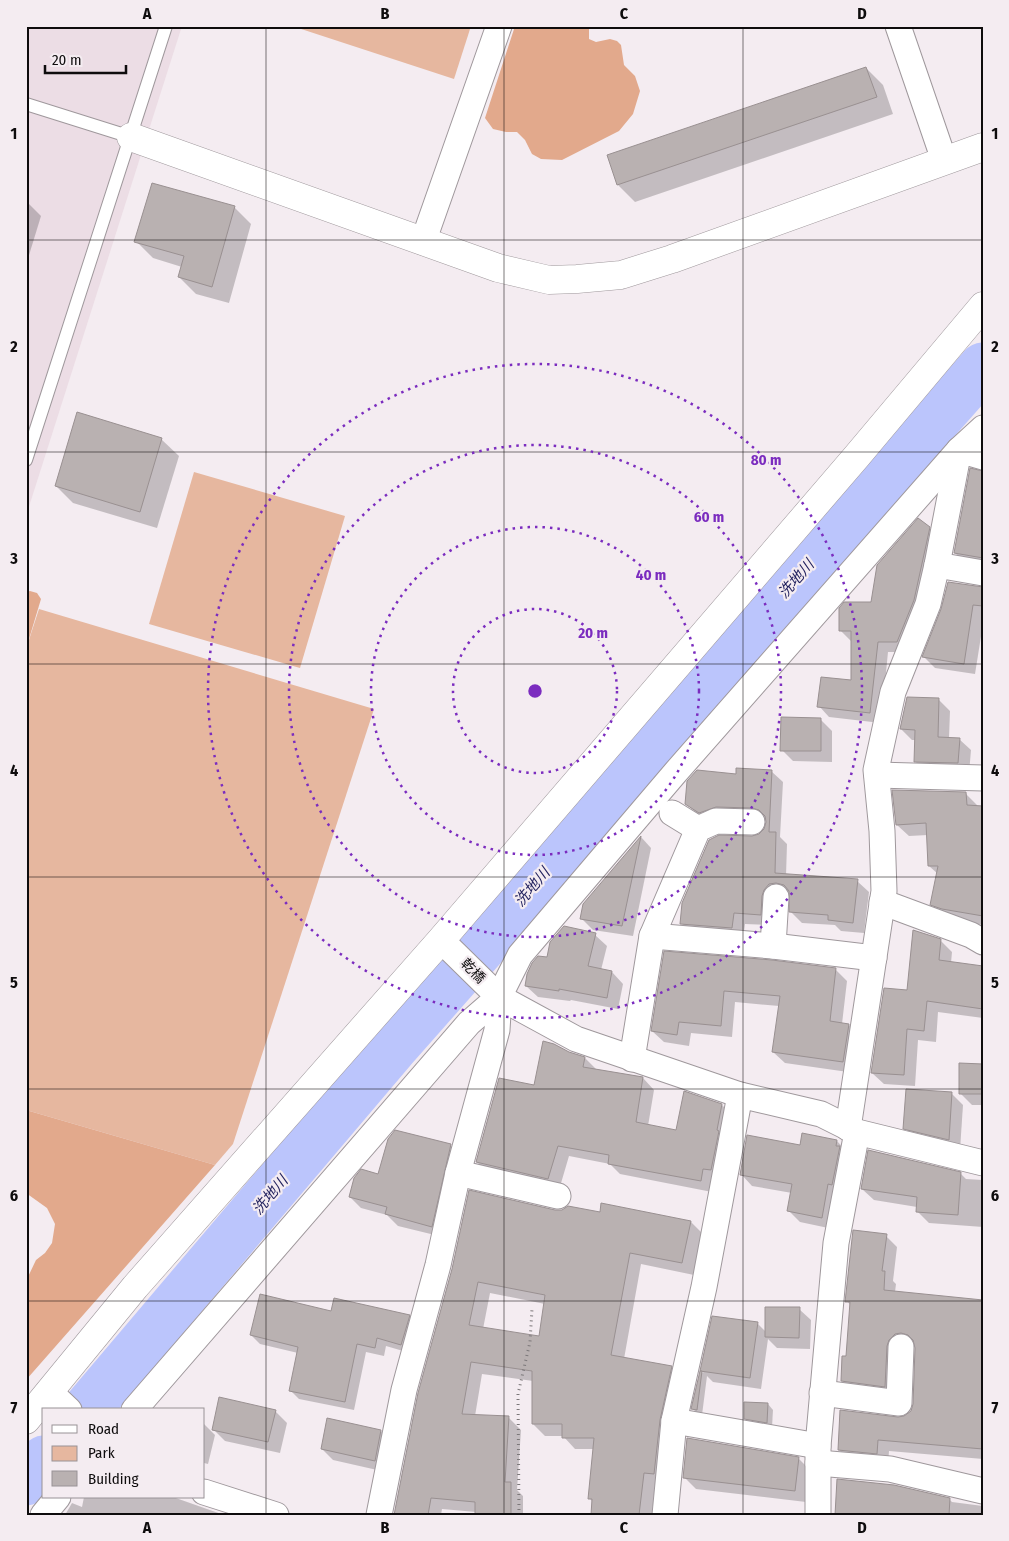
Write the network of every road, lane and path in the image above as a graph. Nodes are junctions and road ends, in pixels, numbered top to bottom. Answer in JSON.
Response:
{"nodes":[{"id":1,"x":166,"y":26,"type":"edge"},
{"id":2,"x":499,"y":26,"type":"edge"},
{"id":3,"x":898,"y":26,"type":"edge"},
{"id":4,"x":26,"y":104,"type":"edge"},
{"id":5,"x":131,"y":137,"type":"junction"},
{"id":6,"x":983,"y":147,"type":"edge"},
{"id":7,"x":944,"y":160,"type":"junction"},
{"id":8,"x":423,"y":242,"type":"junction"},
{"id":9,"x":983,"y":306,"type":"edge"},
{"id":10,"x":983,"y":428,"type":"edge"},
{"id":11,"x":971,"y":454,"type":"edge"},
{"id":12,"x":26,"y":460,"type":"edge"},
{"id":13,"x":937,"y":565,"type":"junction"},
{"id":14,"x":983,"y":573,"type":"edge"},
{"id":15,"x":877,"y":776,"type":"junction"},
{"id":16,"x":983,"y":778,"type":"edge"},
{"id":17,"x":672,"y":813,"type":"dead end"},
{"id":18,"x":752,"y":822,"type":"dead end"},
{"id":19,"x":698,"y":829,"type":"junction"},
{"id":20,"x":776,"y":897,"type":"dead end"},
{"id":21,"x":882,"y":902,"type":"junction"},
{"id":22,"x":652,"y":936,"type":"junction"},
{"id":23,"x":983,"y":942,"type":"edge"},
{"id":24,"x":447,"y":946,"type":"junction"},
{"id":25,"x":772,"y":946,"type":"junction"},
{"id":26,"x":874,"y":958,"type":"junction"},
{"id":27,"x":496,"y":994,"type":"junction"},
{"id":28,"x":632,"y":1059,"type":"junction"},
{"id":29,"x":740,"y":1095,"type":"junction"},
{"id":30,"x":852,"y":1130,"type":"junction"},
{"id":31,"x":983,"y":1163,"type":"edge"},
{"id":32,"x":458,"y":1173,"type":"junction"},
{"id":33,"x":558,"y":1196,"type":"dead end"},
{"id":34,"x":532,"y":1309,"type":"dead end"},
{"id":35,"x":901,"y":1347,"type":"dead end"},
{"id":36,"x":822,"y":1393,"type":"junction"},
{"id":37,"x":60,"y":1402,"type":"edge"},
{"id":38,"x":49,"y":1408,"type":"edge"},
{"id":39,"x":136,"y":1408,"type":"edge"},
{"id":40,"x":42,"y":1412,"type":"edge"},
{"id":41,"x":26,"y":1420,"type":"edge"},
{"id":42,"x":674,"y":1421,"type":"junction"},
{"id":43,"x":818,"y":1454,"type":"junction"},
{"id":44,"x":983,"y":1491,"type":"edge"},
{"id":45,"x":205,"y":1492,"type":"edge"},
{"id":46,"x":57,"y":1498,"type":"edge"},
{"id":47,"x":43,"y":1515,"type":"edge"},
{"id":48,"x":276,"y":1515,"type":"edge"},
{"id":49,"x":378,"y":1515,"type":"edge"},
{"id":50,"x":519,"y":1515,"type":"edge"},
{"id":51,"x":665,"y":1515,"type":"edge"},
{"id":52,"x":818,"y":1515,"type":"edge"}],
"edges":[{"from":1,"to":5,"type":"lane"},
{"from":2,"to":8,"type":"street"},
{"from":3,"to":7,"type":"street"},
{"from":4,"to":5,"type":"lane"},
{"from":5,"to":8,"type":"street"},
{"from":5,"to":12,"type":"lane"},
{"from":6,"to":7,"type":"street"},
{"from":7,"to":8,"type":"street"},
{"from":9,"to":24,"type":"street"},
{"from":10,"to":11,"type":"street"},
{"from":11,"to":13,"type":"street"},
{"from":11,"to":27,"type":"street"},
{"from":13,"to":14,"type":"street"},
{"from":13,"to":15,"type":"street"},
{"from":15,"to":16,"type":"street"},
{"from":15,"to":21,"type":"street"},
{"from":17,"to":19,"type":"street"},
{"from":18,"to":19,"type":"street"},
{"from":19,"to":22,"type":"street"},
{"from":20,"to":25,"type":"street"},
{"from":21,"to":23,"type":"street"},
{"from":21,"to":26,"type":"street"},
{"from":22,"to":25,"type":"street"},
{"from":22,"to":28,"type":"street"},
{"from":24,"to":27,"type":"street","name":"乾橋"},
{"from":24,"to":37,"type":"street"},
{"from":25,"to":26,"type":"street"},
{"from":26,"to":30,"type":"street"},
{"from":27,"to":28,"type":"street","name":"乾橋"},
{"from":27,"to":32,"type":"street"},
{"from":27,"to":39,"type":"street"},
{"from":28,"to":29,"type":"street","name":"乾橋"},
{"from":29,"to":30,"type":"street","name":"乾橋"},
{"from":29,"to":42,"type":"street"},
{"from":30,"to":31,"type":"street","name":"乾橋"},
{"from":30,"to":36,"type":"street"},
{"from":32,"to":33,"type":"street"},
{"from":32,"to":49,"type":"street"},
{"from":34,"to":50,"type":"path"},
{"from":35,"to":36,"type":"street"},
{"from":36,"to":43,"type":"street"},
{"from":37,"to":38,"type":"street"},
{"from":40,"to":41,"type":"street"},
{"from":42,"to":43,"type":"street"},
{"from":42,"to":51,"type":"street"},
{"from":43,"to":44,"type":"street"},
{"from":43,"to":52,"type":"street"},
{"from":45,"to":48,"type":"street"},
{"from":46,"to":47,"type":"street"}]}
